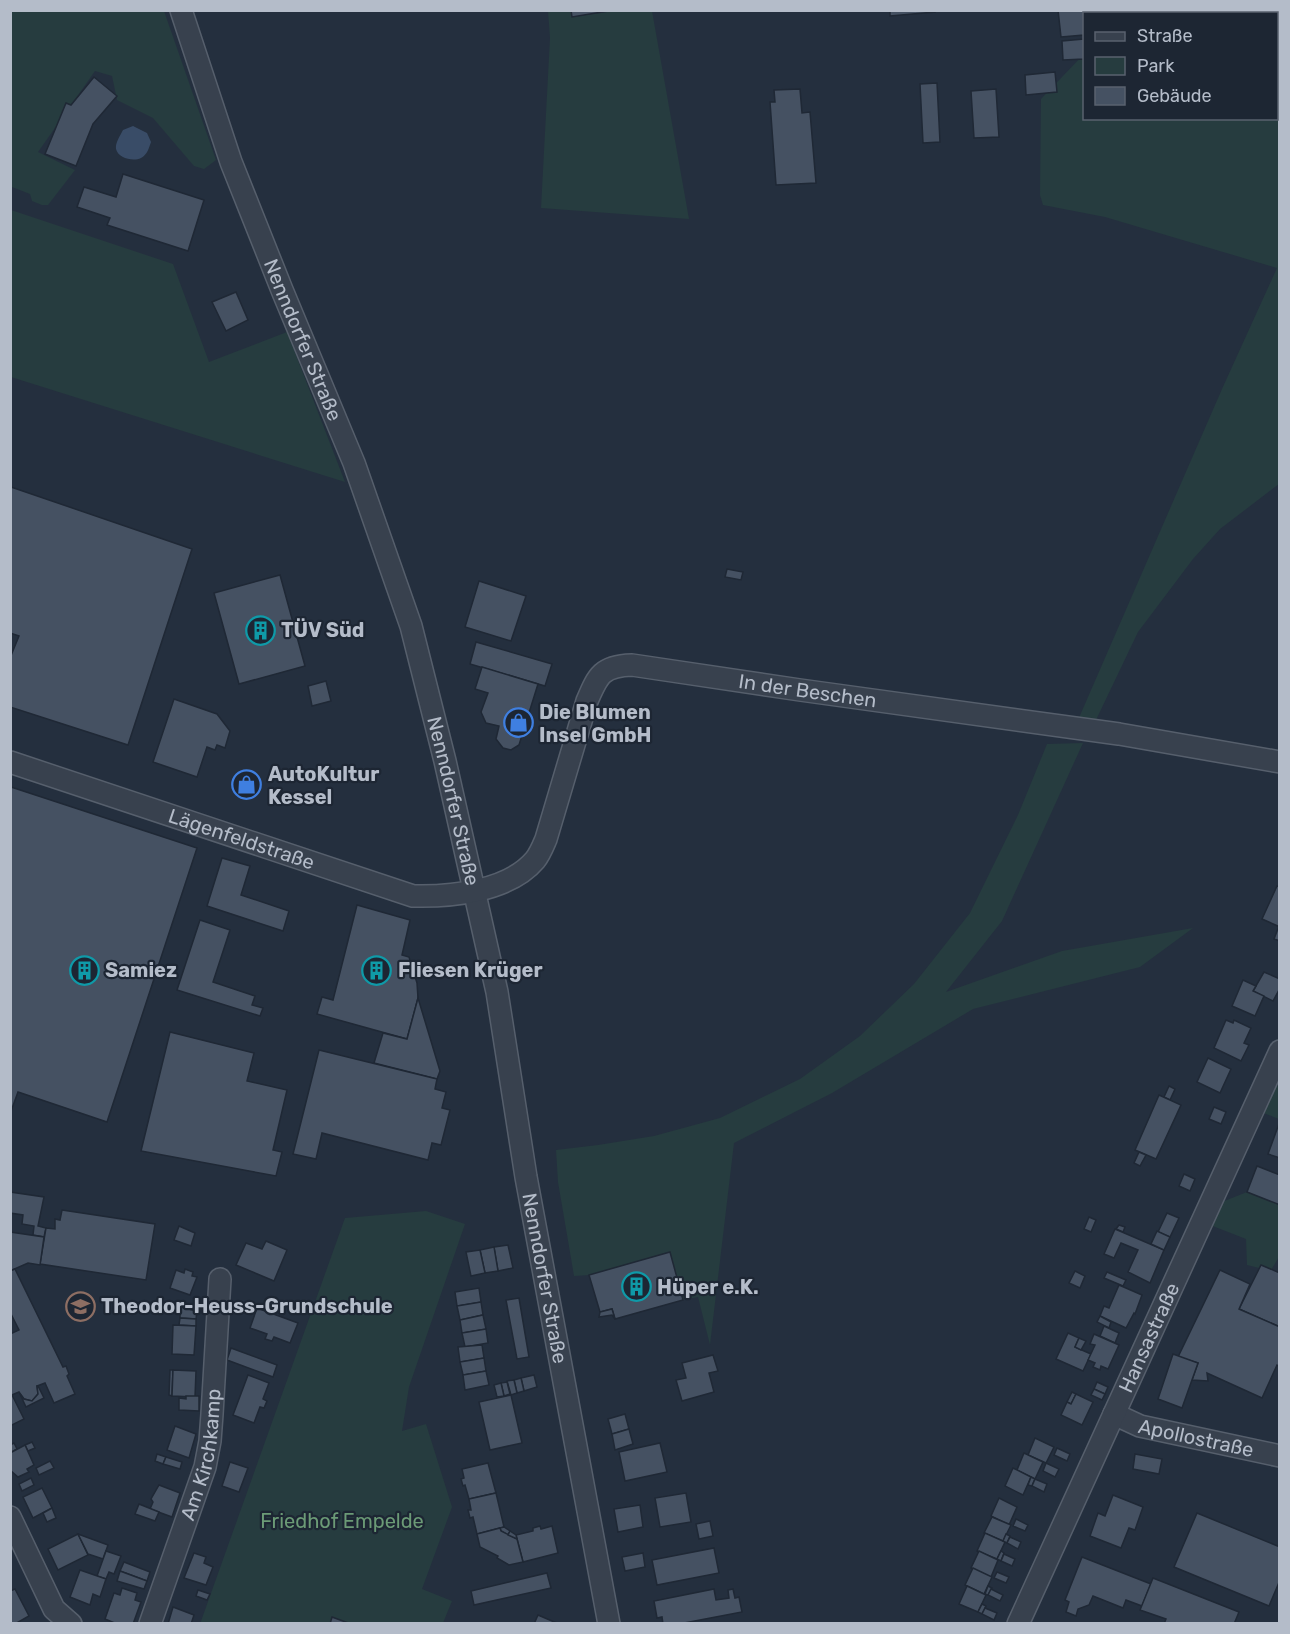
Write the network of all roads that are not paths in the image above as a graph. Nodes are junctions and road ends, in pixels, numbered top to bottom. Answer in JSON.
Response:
{"nodes":[{"id":1,"x":181,"y":10,"type":"edge"},
{"id":2,"x":10,"y":762,"type":"edge"},
{"id":3,"x":1280,"y":762,"type":"edge"},
{"id":4,"x":475,"y":890,"type":"junction"},
{"id":5,"x":1278,"y":1056,"type":"edge"},
{"id":6,"x":220,"y":1279,"type":"dead end"},
{"id":7,"x":1114,"y":1414,"type":"junction"},
{"id":8,"x":1280,"y":1456,"type":"edge"},
{"id":9,"x":10,"y":1517,"type":"edge"},
{"id":10,"x":71,"y":1623,"type":"edge"},
{"id":11,"x":150,"y":1623,"type":"edge"},
{"id":12,"x":609,"y":1623,"type":"edge"},
{"id":13,"x":1018,"y":1623,"type":"edge"}],
"edges":[{"from":1,"to":4,"type":"street","name":"Nenndorfer Straße"},
{"from":2,"to":4,"type":"street","name":"Lägenfeldstraße"},
{"from":3,"to":4,"type":"street","name":"In der Beschen"},
{"from":4,"to":12,"type":"street","name":"Nenndorfer Straße"},
{"from":5,"to":7,"type":"street","name":"Hansastraße"},
{"from":6,"to":11,"type":"street","name":"Am Kirchkamp"},
{"from":7,"to":8,"type":"street","name":"Apollostraße"},
{"from":7,"to":13,"type":"street","name":"Hansastraße"},
{"from":9,"to":10,"type":"street"}]}
